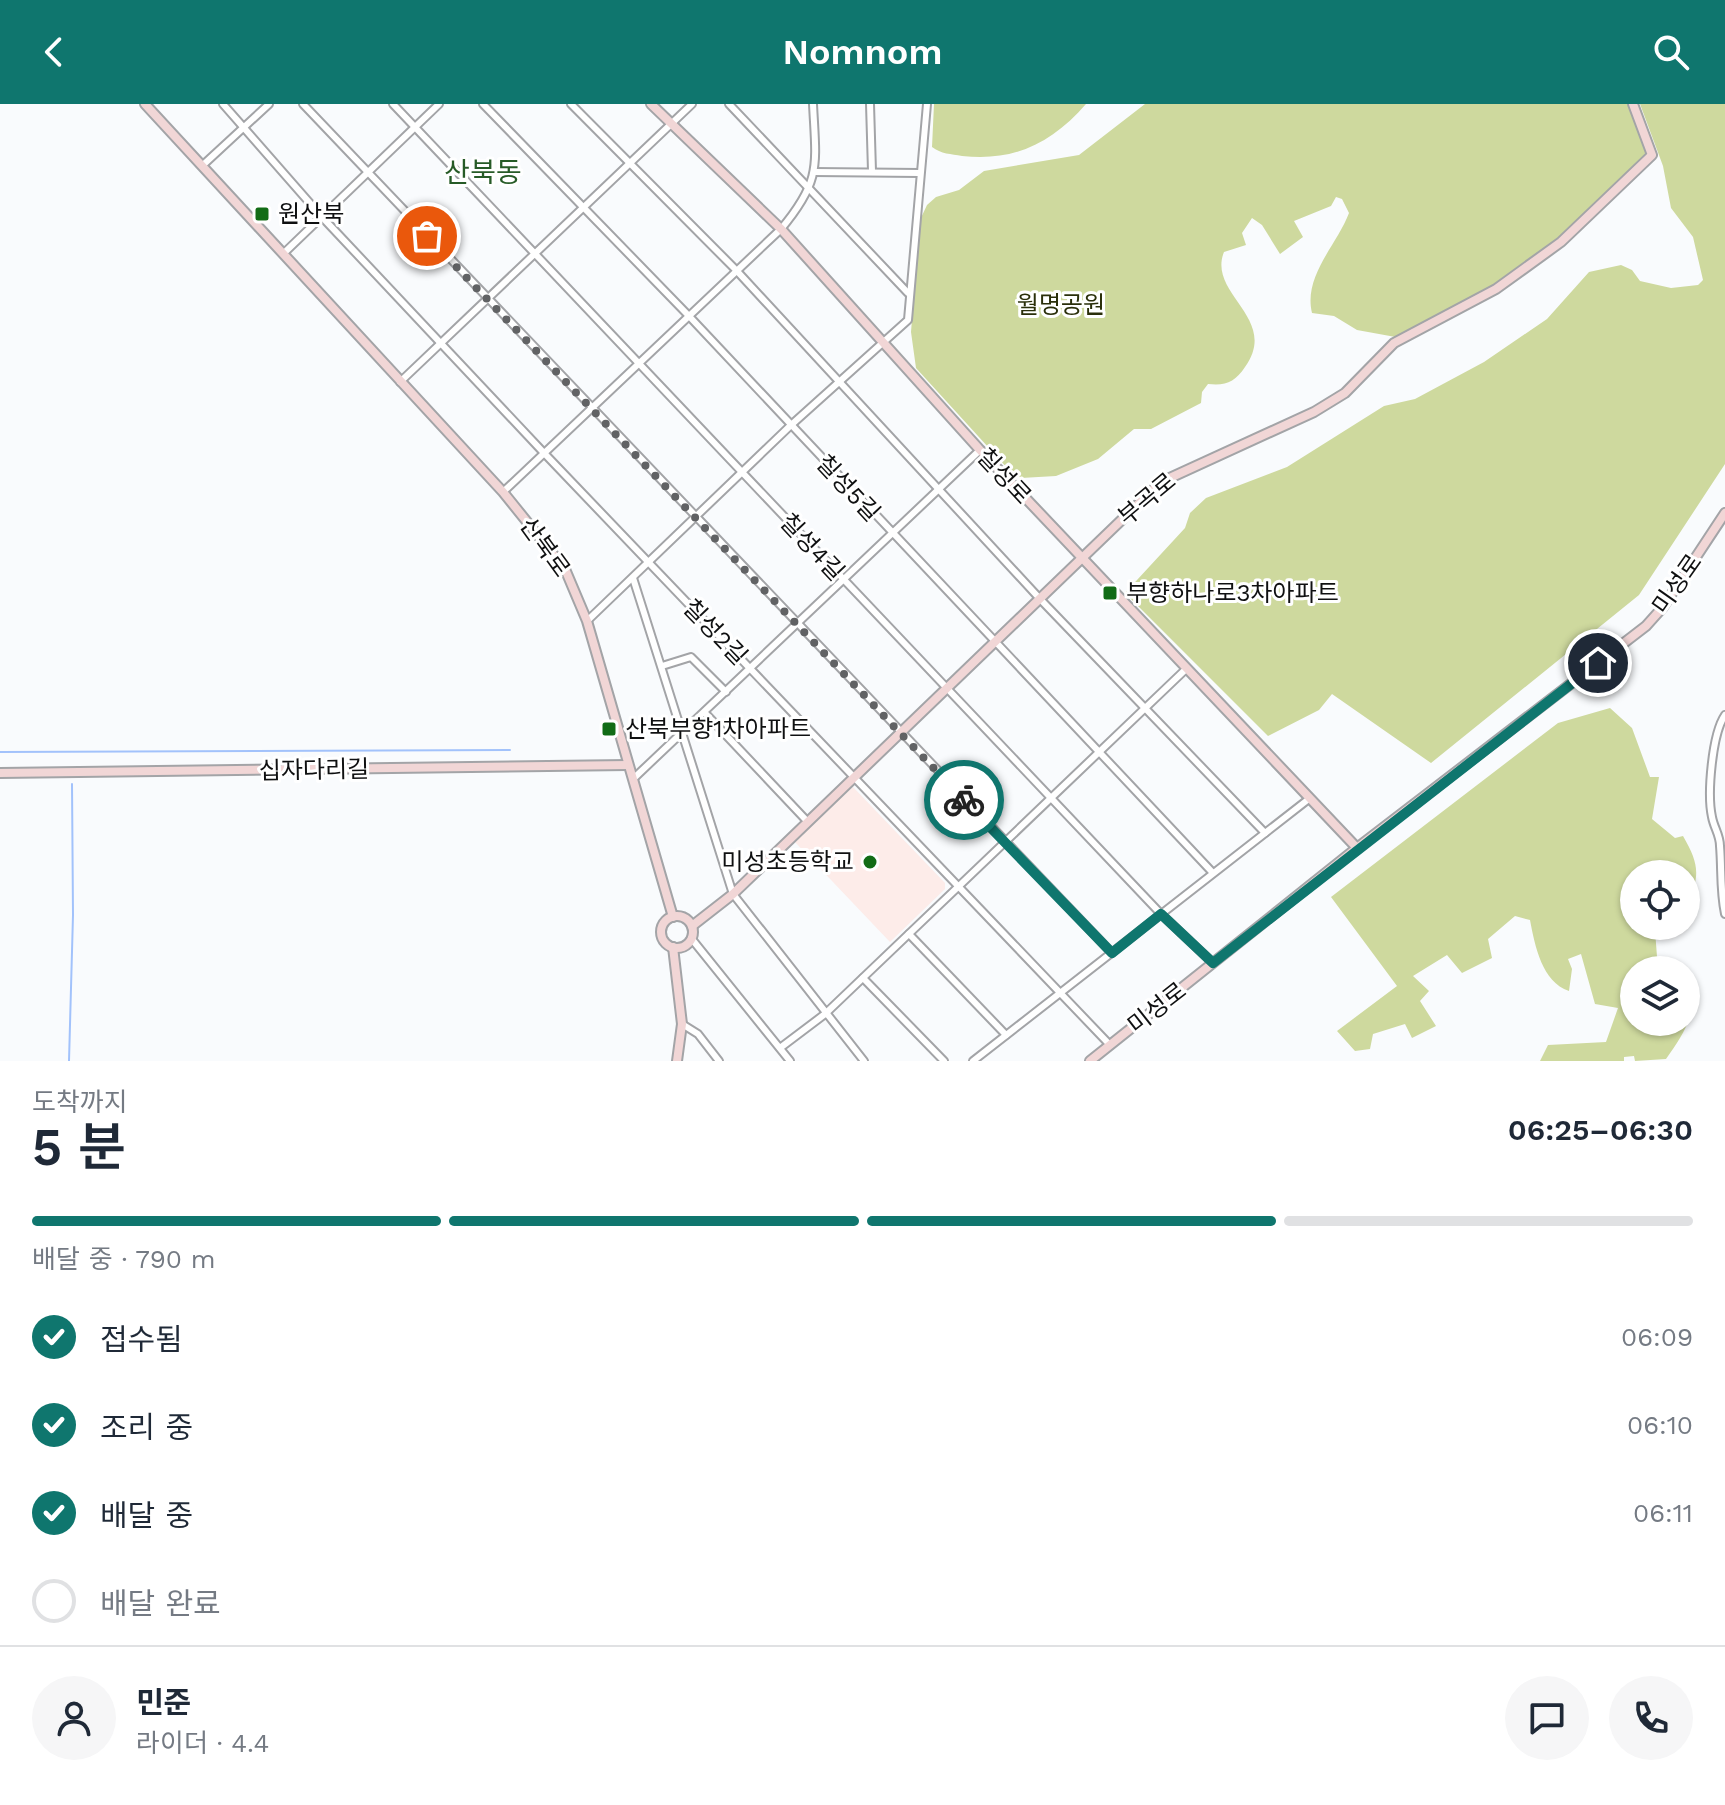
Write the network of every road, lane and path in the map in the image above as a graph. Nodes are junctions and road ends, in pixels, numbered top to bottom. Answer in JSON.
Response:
{"nodes":[{"id":1,"x":145,"y":104,"type":"edge"},
{"id":2,"x":223,"y":104,"type":"edge"},
{"id":3,"x":269,"y":104,"type":"edge"},
{"id":4,"x":303,"y":104,"type":"edge"},
{"id":5,"x":393,"y":104,"type":"edge"},
{"id":6,"x":439,"y":104,"type":"edge"},
{"id":7,"x":483,"y":104,"type":"edge"},
{"id":8,"x":571,"y":104,"type":"edge"},
{"id":9,"x":651,"y":104,"type":"edge"},
{"id":10,"x":692,"y":104,"type":"edge"},
{"id":11,"x":729,"y":104,"type":"edge"},
{"id":12,"x":813,"y":104,"type":"edge"},
{"id":13,"x":870,"y":104,"type":"edge"},
{"id":14,"x":927,"y":104,"type":"edge"},
{"id":15,"x":1633,"y":104,"type":"edge"},
{"id":16,"x":671,"y":124,"type":"junction"},
{"id":17,"x":245,"y":127,"type":"junction"},
{"id":18,"x":415,"y":127,"type":"junction"},
{"id":19,"x":629,"y":164,"type":"junction"},
{"id":20,"x":203,"y":165,"type":"junction"},
{"id":21,"x":872,"y":171,"type":"junction"},
{"id":22,"x":814,"y":172,"type":"junction"},
{"id":23,"x":368,"y":173,"type":"junction"},
{"id":24,"x":920,"y":173,"type":"junction"},
{"id":25,"x":811,"y":188,"type":"junction"},
{"id":26,"x":581,"y":209,"type":"junction"},
{"id":27,"x":322,"y":217,"type":"junction"},
{"id":28,"x":781,"y":229,"type":"junction"},
{"id":29,"x":284,"y":253,"type":"junction"},
{"id":30,"x":534,"y":253,"type":"junction"},
{"id":31,"x":736,"y":270,"type":"junction"},
{"id":32,"x":909,"y":293,"type":"junction"},
{"id":33,"x":487,"y":298,"type":"junction"},
{"id":34,"x":688,"y":315,"type":"junction"},
{"id":35,"x":440,"y":342,"type":"junction"},
{"id":36,"x":882,"y":344,"type":"junction"},
{"id":37,"x":638,"y":363,"type":"junction"},
{"id":38,"x":400,"y":382,"type":"junction"},
{"id":39,"x":838,"y":382,"type":"junction"},
{"id":40,"x":592,"y":407,"type":"junction"},
{"id":41,"x":790,"y":426,"type":"junction"},
{"id":42,"x":980,"y":450,"type":"junction"},
{"id":43,"x":544,"y":453,"type":"junction"},
{"id":44,"x":743,"y":473,"type":"junction"},
{"id":45,"x":938,"y":490,"type":"junction"},
{"id":46,"x":503,"y":492,"type":"junction"},
{"id":47,"x":1724,"y":517,"type":"edge"},
{"id":48,"x":695,"y":518,"type":"junction"},
{"id":49,"x":892,"y":535,"type":"junction"},
{"id":50,"x":1082,"y":559,"type":"junction"},
{"id":51,"x":648,"y":562,"type":"junction"},
{"id":52,"x":633,"y":578,"type":"junction"},
{"id":53,"x":843,"y":581,"type":"junction"},
{"id":54,"x":1041,"y":600,"type":"junction"},
{"id":55,"x":587,"y":621,"type":"junction"},
{"id":56,"x":797,"y":624,"type":"junction"},
{"id":57,"x":995,"y":642,"type":"junction"},
{"id":58,"x":662,"y":666,"type":"junction"},
{"id":59,"x":750,"y":669,"type":"junction"},
{"id":60,"x":1186,"y":669,"type":"junction"},
{"id":61,"x":947,"y":687,"type":"junction"},
{"id":62,"x":726,"y":692,"type":"junction"},
{"id":63,"x":1146,"y":707,"type":"junction"},
{"id":64,"x":706,"y":714,"type":"junction"},
{"id":65,"x":1725,"y":715,"type":"edge"},
{"id":66,"x":900,"y":732,"type":"junction"},
{"id":67,"x":682,"y":736,"type":"junction"},
{"id":68,"x":1098,"y":752,"type":"junction"},
{"id":69,"x":628,"y":765,"type":"junction"},
{"id":70,"x":0,"y":773,"type":"edge"},
{"id":71,"x":853,"y":776,"type":"junction"},
{"id":72,"x":633,"y":779,"type":"junction"},
{"id":73,"x":1051,"y":797,"type":"junction"},
{"id":74,"x":1310,"y":798,"type":"junction"},
{"id":75,"x":806,"y":820,"type":"junction"},
{"id":76,"x":1265,"y":833,"type":"junction"},
{"id":77,"x":1005,"y":842,"type":"junction"},
{"id":78,"x":1357,"y":848,"type":"junction"},
{"id":79,"x":1213,"y":873,"type":"junction"},
{"id":80,"x":958,"y":887,"type":"junction"},
{"id":81,"x":733,"y":894,"type":"junction"},
{"id":82,"x":1161,"y":914,"type":"junction"},
{"id":83,"x":1725,"y":914,"type":"edge"},
{"id":84,"x":673,"y":917,"type":"junction"},
{"id":85,"x":692,"y":926,"type":"junction"},
{"id":86,"x":909,"y":934,"type":"junction"},
{"id":87,"x":691,"y":938,"type":"junction"},
{"id":88,"x":673,"y":947,"type":"junction"},
{"id":89,"x":1112,"y":953,"type":"junction"},
{"id":90,"x":1213,"y":963,"type":"junction"},
{"id":91,"x":863,"y":978,"type":"junction"},
{"id":92,"x":1060,"y":993,"type":"junction"},
{"id":93,"x":825,"y":1014,"type":"junction"},
{"id":94,"x":682,"y":1024,"type":"junction"},
{"id":95,"x":1006,"y":1035,"type":"junction"},
{"id":96,"x":1110,"y":1045,"type":"junction"},
{"id":97,"x":780,"y":1048,"type":"junction"},
{"id":98,"x":787,"y":1060,"type":"edge"},
{"id":99,"x":677,"y":1061,"type":"edge"},
{"id":100,"x":719,"y":1061,"type":"edge"},
{"id":101,"x":864,"y":1061,"type":"edge"},
{"id":102,"x":944,"y":1061,"type":"edge"},
{"id":103,"x":973,"y":1061,"type":"edge"},
{"id":104,"x":1090,"y":1061,"type":"edge"}],
"edges":[{"from":1,"to":20,"type":"street","name":"산북로"},
{"from":2,"to":17,"type":"street","name":"칠성2길"},
{"from":3,"to":17,"type":"street"},
{"from":4,"to":23,"type":"street"},
{"from":5,"to":18,"type":"street","name":"칠성4길"},
{"from":6,"to":18,"type":"street"},
{"from":7,"to":26,"type":"street","name":"칠성5길"},
{"from":8,"to":19,"type":"street"},
{"from":9,"to":16,"type":"street","name":"칠성로"},
{"from":10,"to":16,"type":"street"},
{"from":11,"to":25,"type":"street"},
{"from":12,"to":22,"type":"street"},
{"from":13,"to":21,"type":"street"},
{"from":14,"to":24,"type":"street"},
{"from":15,"to":50,"type":"street","name":"부곡로"},
{"from":16,"to":19,"type":"street"},
{"from":16,"to":28,"type":"street","name":"칠성로"},
{"from":17,"to":20,"type":"street"},
{"from":17,"to":27,"type":"street","name":"칠성2길"},
{"from":18,"to":23,"type":"street"},
{"from":18,"to":30,"type":"street","name":"칠성4길"},
{"from":19,"to":26,"type":"street"},
{"from":19,"to":31,"type":"street"},
{"from":20,"to":29,"type":"street","name":"산북로"},
{"from":21,"to":22,"type":"street"},
{"from":21,"to":24,"type":"street"},
{"from":22,"to":25,"type":"street"},
{"from":23,"to":27,"type":"street"},
{"from":23,"to":33,"type":"street"},
{"from":24,"to":32,"type":"street"},
{"from":25,"to":28,"type":"street"},
{"from":25,"to":32,"type":"street"},
{"from":26,"to":30,"type":"street"},
{"from":26,"to":34,"type":"street","name":"칠성5길"},
{"from":27,"to":29,"type":"street"},
{"from":27,"to":35,"type":"street","name":"칠성2길"},
{"from":28,"to":31,"type":"street"},
{"from":28,"to":36,"type":"street","name":"칠성로"},
{"from":29,"to":38,"type":"street","name":"산북로"},
{"from":30,"to":33,"type":"street"},
{"from":30,"to":37,"type":"street","name":"칠성4길"},
{"from":31,"to":34,"type":"street"},
{"from":31,"to":39,"type":"street"},
{"from":32,"to":36,"type":"street"},
{"from":33,"to":35,"type":"street"},
{"from":33,"to":40,"type":"street"},
{"from":34,"to":37,"type":"street"},
{"from":34,"to":41,"type":"street","name":"칠성5길"},
{"from":35,"to":38,"type":"street"},
{"from":35,"to":43,"type":"street","name":"칠성2길"},
{"from":36,"to":39,"type":"street"},
{"from":36,"to":42,"type":"street","name":"칠성로"},
{"from":37,"to":40,"type":"street"},
{"from":37,"to":44,"type":"street","name":"칠성4길"},
{"from":38,"to":46,"type":"street","name":"산북로"},
{"from":39,"to":41,"type":"street"},
{"from":39,"to":45,"type":"street"},
{"from":40,"to":43,"type":"street"},
{"from":40,"to":48,"type":"street"},
{"from":41,"to":44,"type":"street"},
{"from":41,"to":49,"type":"street","name":"칠성5길"},
{"from":42,"to":45,"type":"street"},
{"from":42,"to":50,"type":"street","name":"칠성로"},
{"from":43,"to":46,"type":"street"},
{"from":43,"to":51,"type":"street","name":"칠성2길"},
{"from":44,"to":48,"type":"street"},
{"from":44,"to":53,"type":"street","name":"칠성4길"},
{"from":45,"to":49,"type":"street"},
{"from":45,"to":54,"type":"street"},
{"from":46,"to":55,"type":"street","name":"산북로"},
{"from":47,"to":78,"type":"street","name":"미성로"},
{"from":48,"to":51,"type":"street"},
{"from":48,"to":56,"type":"street"},
{"from":49,"to":53,"type":"street"},
{"from":49,"to":57,"type":"street","name":"칠성5길"},
{"from":50,"to":54,"type":"street","name":"부곡로"},
{"from":50,"to":60,"type":"street","name":"칠성로"},
{"from":51,"to":52,"type":"street"},
{"from":51,"to":59,"type":"street","name":"칠성2길"},
{"from":52,"to":55,"type":"street"},
{"from":52,"to":58,"type":"street"},
{"from":53,"to":56,"type":"street"},
{"from":53,"to":61,"type":"street","name":"칠성4길"},
{"from":54,"to":57,"type":"street","name":"부곡로"},
{"from":54,"to":63,"type":"street"},
{"from":55,"to":69,"type":"street","name":"산북로"},
{"from":56,"to":59,"type":"street"},
{"from":56,"to":66,"type":"street"},
{"from":57,"to":61,"type":"street","name":"부곡로"},
{"from":57,"to":68,"type":"street","name":"칠성5길"},
{"from":58,"to":62,"type":"street"},
{"from":58,"to":67,"type":"street"},
{"from":59,"to":62,"type":"street"},
{"from":59,"to":71,"type":"street","name":"칠성2길"},
{"from":60,"to":63,"type":"street"},
{"from":60,"to":74,"type":"street","name":"칠성로"},
{"from":61,"to":66,"type":"street","name":"부곡로"},
{"from":61,"to":73,"type":"street","name":"칠성4길"},
{"from":62,"to":64,"type":"street"},
{"from":63,"to":68,"type":"street"},
{"from":63,"to":76,"type":"street"},
{"from":64,"to":67,"type":"street"},
{"from":64,"to":75,"type":"street"},
{"from":65,"to":83,"type":"street"},
{"from":66,"to":71,"type":"street","name":"부곡로"},
{"from":66,"to":77,"type":"street"},
{"from":67,"to":72,"type":"street"},
{"from":67,"to":81,"type":"street"},
{"from":68,"to":73,"type":"street"},
{"from":68,"to":79,"type":"street","name":"칠성5길"},
{"from":69,"to":70,"type":"street","name":"십자다리길"},
{"from":69,"to":72,"type":"street","name":"산북로"},
{"from":71,"to":75,"type":"street","name":"부곡로"},
{"from":71,"to":80,"type":"street","name":"칠성2길"},
{"from":72,"to":84,"type":"street","name":"산북로"},
{"from":73,"to":77,"type":"street"},
{"from":73,"to":82,"type":"street","name":"칠성4길"},
{"from":74,"to":76,"type":"street"},
{"from":74,"to":78,"type":"street","name":"칠성로"},
{"from":75,"to":81,"type":"street","name":"부곡로"},
{"from":76,"to":79,"type":"street"},
{"from":77,"to":80,"type":"street"},
{"from":77,"to":89,"type":"street"},
{"from":78,"to":90,"type":"street","name":"미성로"},
{"from":79,"to":82,"type":"street"},
{"from":80,"to":86,"type":"street"},
{"from":80,"to":92,"type":"street","name":"칠성2길"},
{"from":81,"to":85,"type":"street","name":"부곡로"},
{"from":81,"to":93,"type":"street"},
{"from":82,"to":89,"type":"street"},
{"from":82,"to":90,"type":"street","name":"칠성4길"},
{"from":84,"to":85,"type":"street"},
{"from":84,"to":88,"type":"street"},
{"from":85,"to":87,"type":"street"},
{"from":86,"to":91,"type":"street"},
{"from":86,"to":95,"type":"street"},
{"from":87,"to":88,"type":"street"},
{"from":87,"to":97,"type":"street"},
{"from":88,"to":94,"type":"street"},
{"from":89,"to":92,"type":"street"},
{"from":90,"to":96,"type":"street","name":"미성로"},
{"from":91,"to":93,"type":"street"},
{"from":91,"to":102,"type":"street"},
{"from":92,"to":95,"type":"street"},
{"from":92,"to":96,"type":"street","name":"칠성2길"},
{"from":93,"to":97,"type":"street"},
{"from":93,"to":101,"type":"street"},
{"from":94,"to":99,"type":"street"},
{"from":94,"to":100,"type":"street"},
{"from":95,"to":103,"type":"street"},
{"from":96,"to":104,"type":"street","name":"미성로"},
{"from":97,"to":98,"type":"street"}]}
